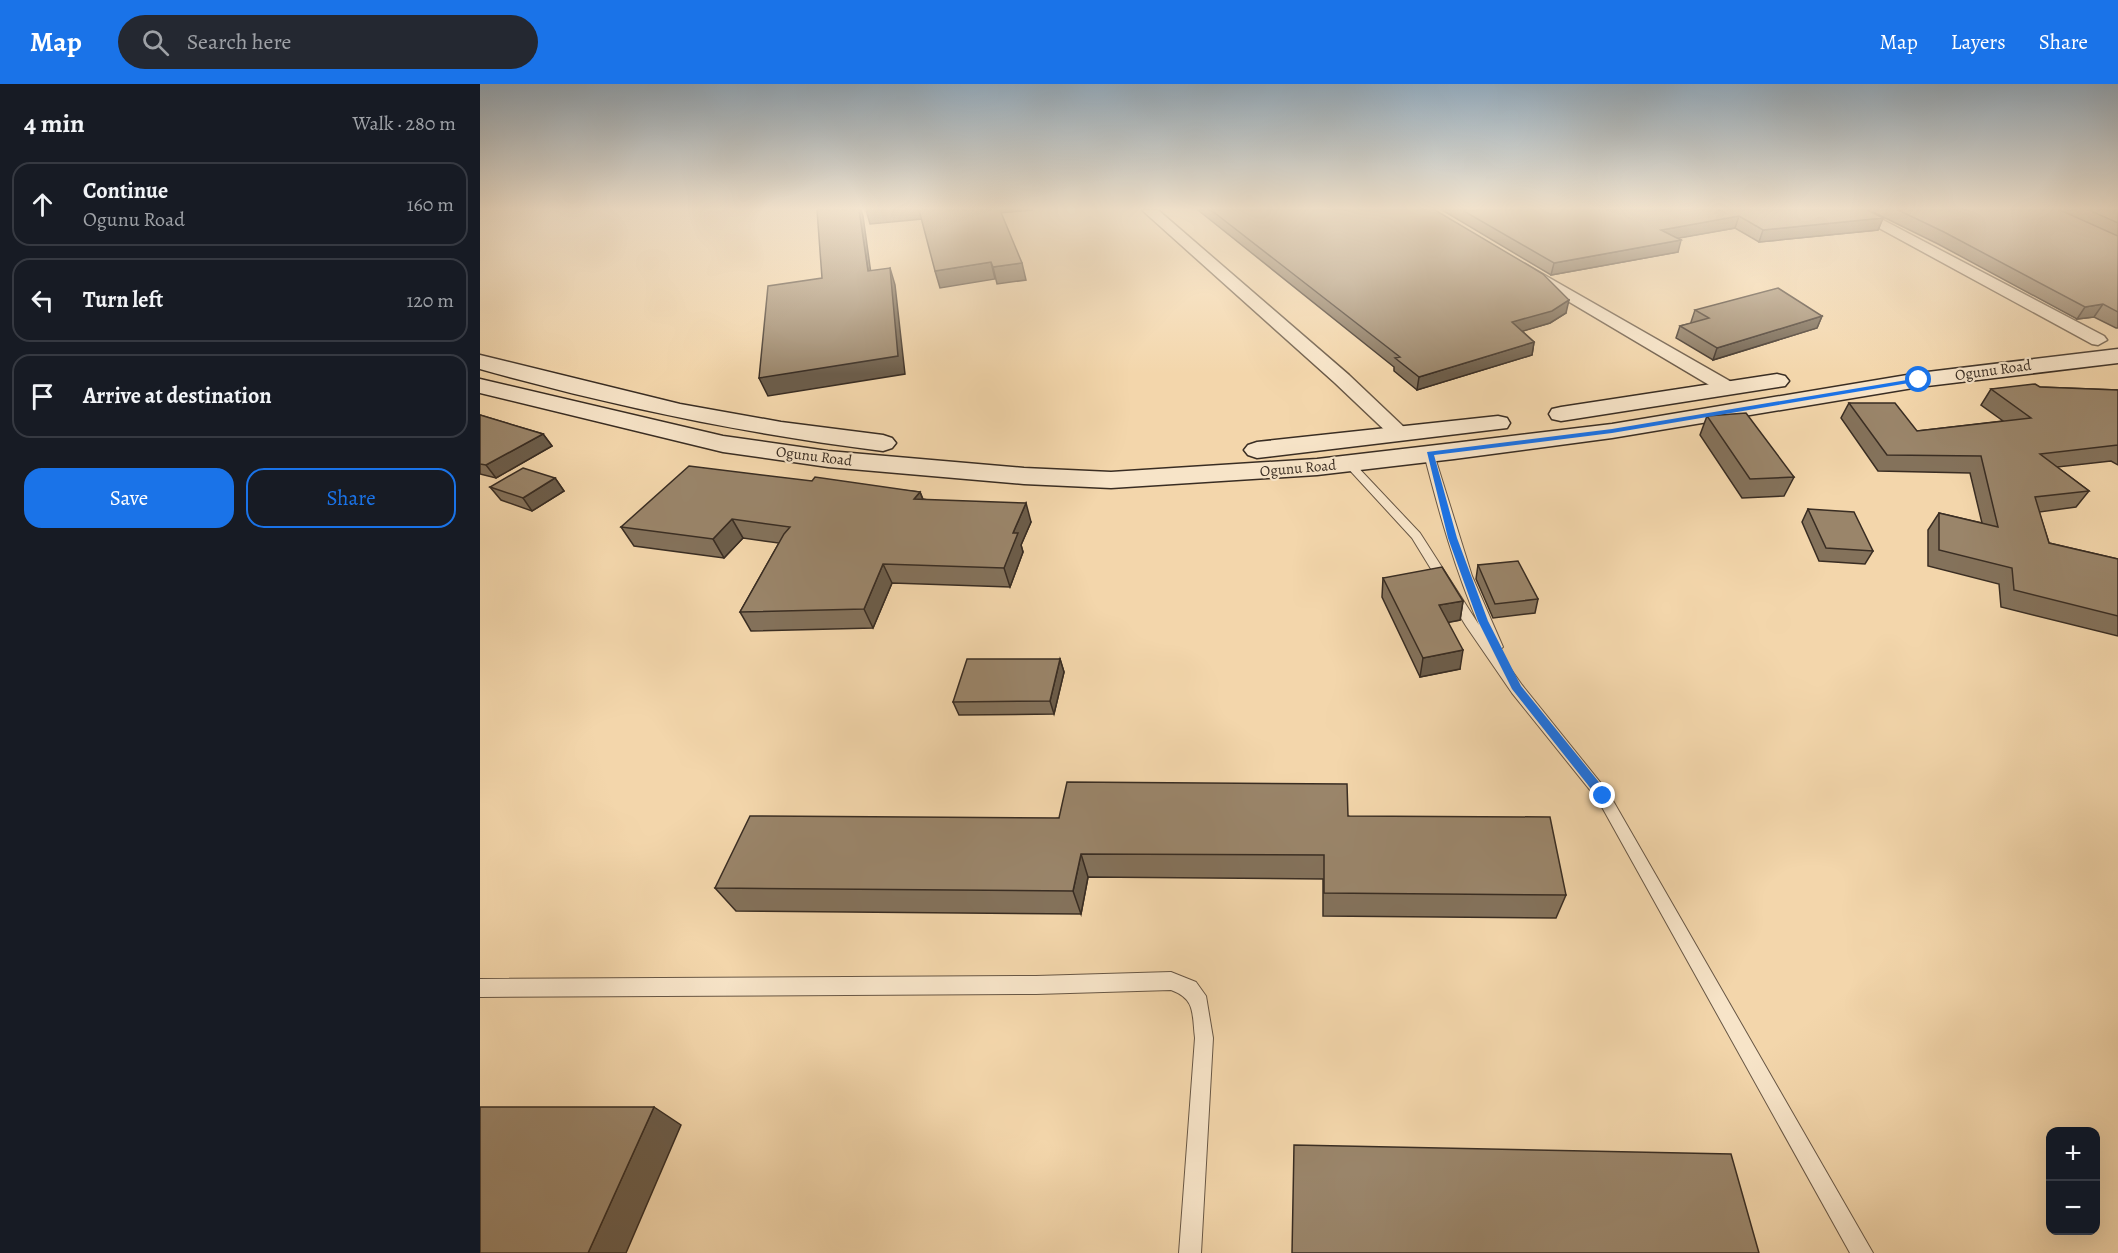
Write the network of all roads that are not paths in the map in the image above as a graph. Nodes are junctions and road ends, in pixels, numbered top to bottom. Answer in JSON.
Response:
{"nodes":[{"id":1,"x":1211,"y":265,"type":"edge"},
{"id":2,"x":1518,"y":265,"type":"edge"},
{"id":3,"x":1961,"y":265,"type":"edge"},
{"id":4,"x":2108,"y":339,"type":"edge"},
{"id":5,"x":2118,"y":356,"type":"edge"},
{"id":6,"x":480,"y":362,"type":"edge"},
{"id":7,"x":480,"y":386,"type":"edge"},
{"id":8,"x":1728,"y":388,"type":"junction"},
{"id":9,"x":1400,"y":434,"type":"junction"},
{"id":10,"x":1429,"y":454,"type":"junction"},
{"id":11,"x":1349,"y":464,"type":"junction"},
{"id":12,"x":1517,"y":689,"type":"junction"},
{"id":13,"x":480,"y":988,"type":"edge"},
{"id":14,"x":1190,"y":1253,"type":"edge"},
{"id":15,"x":1862,"y":1253,"type":"edge"}],
"edges":[{"from":1,"to":9,"type":"street"},
{"from":2,"to":8,"type":"street"},
{"from":3,"to":4,"type":"street"},
{"from":4,"to":8,"type":"main road","name":"Ogunu Road"},
{"from":5,"to":10,"type":"main road","name":"Ogunu Road"},
{"from":6,"to":9,"type":"main road","name":"Ogunu Road"},
{"from":7,"to":11,"type":"main road","name":"Ogunu Road"},
{"from":8,"to":9,"type":"main road","name":"Ogunu Road"},
{"from":10,"to":11,"type":"main road","name":"Ogunu Road"},
{"from":10,"to":12,"type":"lane"},
{"from":11,"to":12,"type":"lane"},
{"from":12,"to":15,"type":"lane"},
{"from":13,"to":14,"type":"lane"}]}
